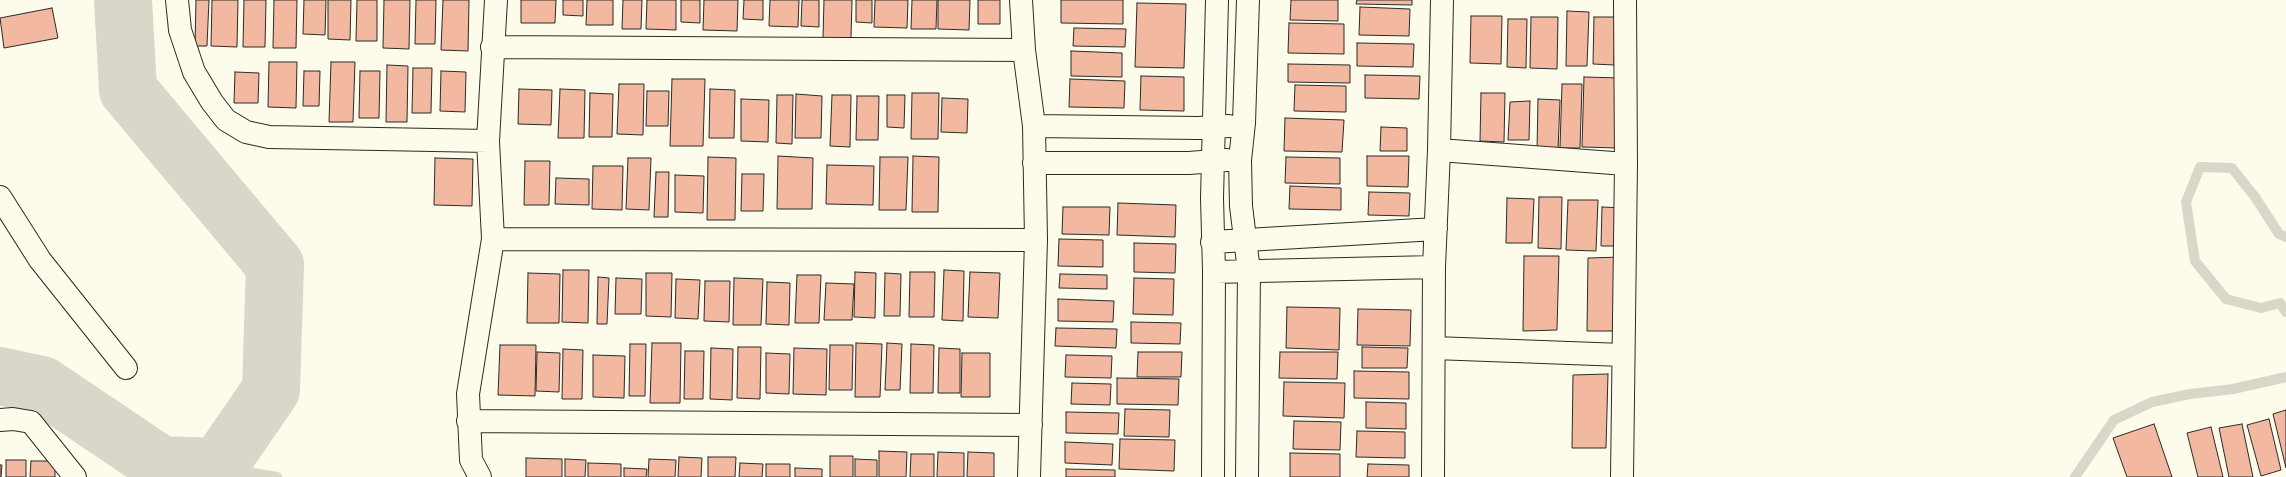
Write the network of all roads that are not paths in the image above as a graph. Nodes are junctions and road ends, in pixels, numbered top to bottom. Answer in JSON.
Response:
{"nodes":[{"id":1,"x":177,"y":0,"type":"edge"},
{"id":2,"x":496,"y":0,"type":"edge"},
{"id":3,"x":1021,"y":0,"type":"edge"},
{"id":4,"x":1217,"y":0,"type":"edge"},
{"id":5,"x":1248,"y":0,"type":"edge"},
{"id":6,"x":1442,"y":0,"type":"edge"},
{"id":7,"x":1625,"y":0,"type":"edge"},
{"id":8,"x":492,"y":47,"type":"junction"},
{"id":9,"x":1024,"y":50,"type":"junction"},
{"id":10,"x":1244,"y":123,"type":"junction"},
{"id":11,"x":1034,"y":126,"type":"junction"},
{"id":12,"x":1215,"y":126,"type":"junction"},
{"id":13,"x":488,"y":141,"type":"junction"},
{"id":14,"x":1439,"y":150,"type":"junction"},
{"id":15,"x":1240,"y":160,"type":"junction"},
{"id":16,"x":1213,"y":161,"type":"junction"},
{"id":17,"x":1034,"y":163,"type":"junction"},
{"id":18,"x":1626,"y":164,"type":"junction"},
{"id":19,"x":0,"y":197,"type":"edge"},
{"id":20,"x":1436,"y":229,"type":"junction"},
{"id":21,"x":493,"y":239,"type":"junction"},
{"id":22,"x":1036,"y":240,"type":"junction"},
{"id":23,"x":1245,"y":240,"type":"junction"},
{"id":24,"x":1212,"y":242,"type":"junction"},
{"id":25,"x":1434,"y":267,"type":"junction"},
{"id":26,"x":1249,"y":271,"type":"junction"},
{"id":27,"x":1214,"y":272,"type":"junction"},
{"id":28,"x":1434,"y":348,"type":"junction"},
{"id":29,"x":1624,"y":355,"type":"junction"},
{"id":30,"x":126,"y":368,"type":"dead end"},
{"id":31,"x":0,"y":420,"type":"edge"},
{"id":32,"x":468,"y":421,"type":"junction"},
{"id":33,"x":1031,"y":425,"type":"junction"},
{"id":34,"x":75,"y":477,"type":"edge"},
{"id":35,"x":480,"y":477,"type":"edge"},
{"id":36,"x":1029,"y":477,"type":"edge"},
{"id":37,"x":1213,"y":477,"type":"edge"},
{"id":38,"x":1247,"y":477,"type":"edge"},
{"id":39,"x":1434,"y":477,"type":"edge"},
{"id":40,"x":1622,"y":477,"type":"edge"}],
"edges":[{"from":1,"to":13,"type":"street"},
{"from":2,"to":8,"type":"street"},
{"from":3,"to":9,"type":"street"},
{"from":4,"to":12,"type":"street"},
{"from":5,"to":10,"type":"street"},
{"from":6,"to":14,"type":"street"},
{"from":7,"to":18,"type":"street"},
{"from":8,"to":9,"type":"street"},
{"from":8,"to":13,"type":"street"},
{"from":9,"to":11,"type":"street"},
{"from":10,"to":12,"type":"street"},
{"from":10,"to":15,"type":"street"},
{"from":11,"to":12,"type":"street"},
{"from":11,"to":17,"type":"street"},
{"from":12,"to":16,"type":"street"},
{"from":13,"to":21,"type":"street"},
{"from":14,"to":18,"type":"street"},
{"from":14,"to":20,"type":"street"},
{"from":15,"to":16,"type":"street"},
{"from":15,"to":23,"type":"street"},
{"from":16,"to":17,"type":"street"},
{"from":16,"to":24,"type":"street"},
{"from":17,"to":22,"type":"street"},
{"from":18,"to":29,"type":"street"},
{"from":19,"to":30,"type":"street"},
{"from":20,"to":23,"type":"street"},
{"from":20,"to":25,"type":"street"},
{"from":21,"to":22,"type":"street"},
{"from":21,"to":32,"type":"street"},
{"from":22,"to":33,"type":"street"},
{"from":23,"to":24,"type":"street"},
{"from":23,"to":26,"type":"street"},
{"from":24,"to":27,"type":"street"},
{"from":25,"to":26,"type":"street"},
{"from":25,"to":28,"type":"street"},
{"from":26,"to":27,"type":"street"},
{"from":26,"to":38,"type":"street"},
{"from":27,"to":37,"type":"street"},
{"from":28,"to":29,"type":"street"},
{"from":28,"to":39,"type":"street"},
{"from":29,"to":40,"type":"street"},
{"from":31,"to":34,"type":"street"},
{"from":32,"to":33,"type":"street"},
{"from":32,"to":35,"type":"street"},
{"from":33,"to":36,"type":"street"}]}
